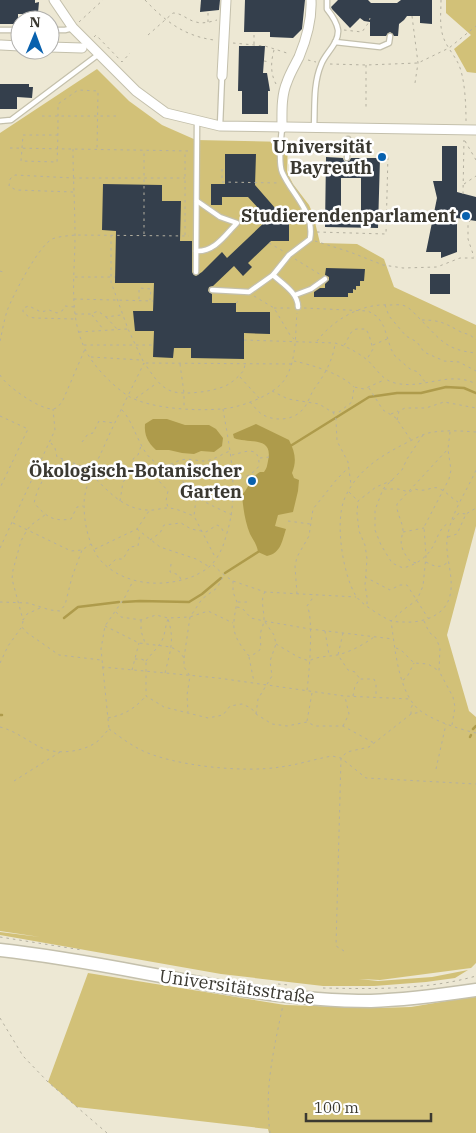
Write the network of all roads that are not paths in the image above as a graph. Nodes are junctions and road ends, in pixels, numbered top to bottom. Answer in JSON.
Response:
{"nodes":[{"id":1,"x":54,"y":0,"type":"edge"},
{"id":2,"x":226,"y":0,"type":"edge"},
{"id":3,"x":311,"y":0,"type":"edge"},
{"id":4,"x":328,"y":0,"type":"edge"},
{"id":5,"x":73,"y":28,"type":"junction"},
{"id":6,"x":60,"y":30,"type":"edge"},
{"id":7,"x":390,"y":36,"type":"dead end"},
{"id":8,"x":335,"y":42,"type":"junction"},
{"id":9,"x":85,"y":45,"type":"junction"},
{"id":10,"x":60,"y":46,"type":"edge"},
{"id":11,"x":99,"y":54,"type":"junction"},
{"id":12,"x":222,"y":76,"type":"joint"},
{"id":13,"x":0,"y":121,"type":"edge"},
{"id":14,"x":197,"y":122,"type":"junction"},
{"id":15,"x":220,"y":126,"type":"junction"},
{"id":16,"x":282,"y":128,"type":"junction"},
{"id":17,"x":314,"y":129,"type":"junction"},
{"id":18,"x":476,"y":130,"type":"edge"},
{"id":19,"x":348,"y":139,"type":"dead end"},
{"id":20,"x":347,"y":158,"type":"dead end"},
{"id":21,"x":197,"y":201,"type":"junction"},
{"id":22,"x":196,"y":251,"type":"junction"},
{"id":23,"x":196,"y":272,"type":"dead end"},
{"id":24,"x":273,"y":275,"type":"junction"},
{"id":25,"x":326,"y":279,"type":"road end"},
{"id":26,"x":212,"y":290,"type":"dead end"},
{"id":27,"x":295,"y":295,"type":"junction"},
{"id":28,"x":298,"y":308,"type":"road end"},
{"id":29,"x":0,"y":950,"type":"edge"},
{"id":30,"x":476,"y":990,"type":"edge"}],
"edges":[{"from":1,"to":5,"type":"street"},
{"from":2,"to":12,"type":"street"},
{"from":3,"to":16,"type":"street"},
{"from":4,"to":8,"type":"lane"},
{"from":5,"to":6,"type":"lane"},
{"from":5,"to":9,"type":"street"},
{"from":7,"to":8,"type":"lane"},
{"from":8,"to":17,"type":"lane"},
{"from":9,"to":10,"type":"street"},
{"from":9,"to":11,"type":"street"},
{"from":11,"to":13,"type":"lane"},
{"from":11,"to":14,"type":"street"},
{"from":12,"to":15,"type":"lane"},
{"from":14,"to":15,"type":"street"},
{"from":14,"to":21,"type":"lane"},
{"from":15,"to":16,"type":"street"},
{"from":16,"to":17,"type":"street"},
{"from":16,"to":24,"type":"lane"},
{"from":17,"to":18,"type":"street"},
{"from":19,"to":20,"type":"lane"},
{"from":21,"to":22,"type":"lane"},
{"from":21,"to":22,"type":"lane"},
{"from":22,"to":23,"type":"lane"},
{"from":24,"to":26,"type":"lane"},
{"from":24,"to":27,"type":"lane"},
{"from":25,"to":27,"type":"lane"},
{"from":27,"to":28,"type":"lane"},
{"from":29,"to":30,"type":"main road","name":"Universitätsstraße"}]}
